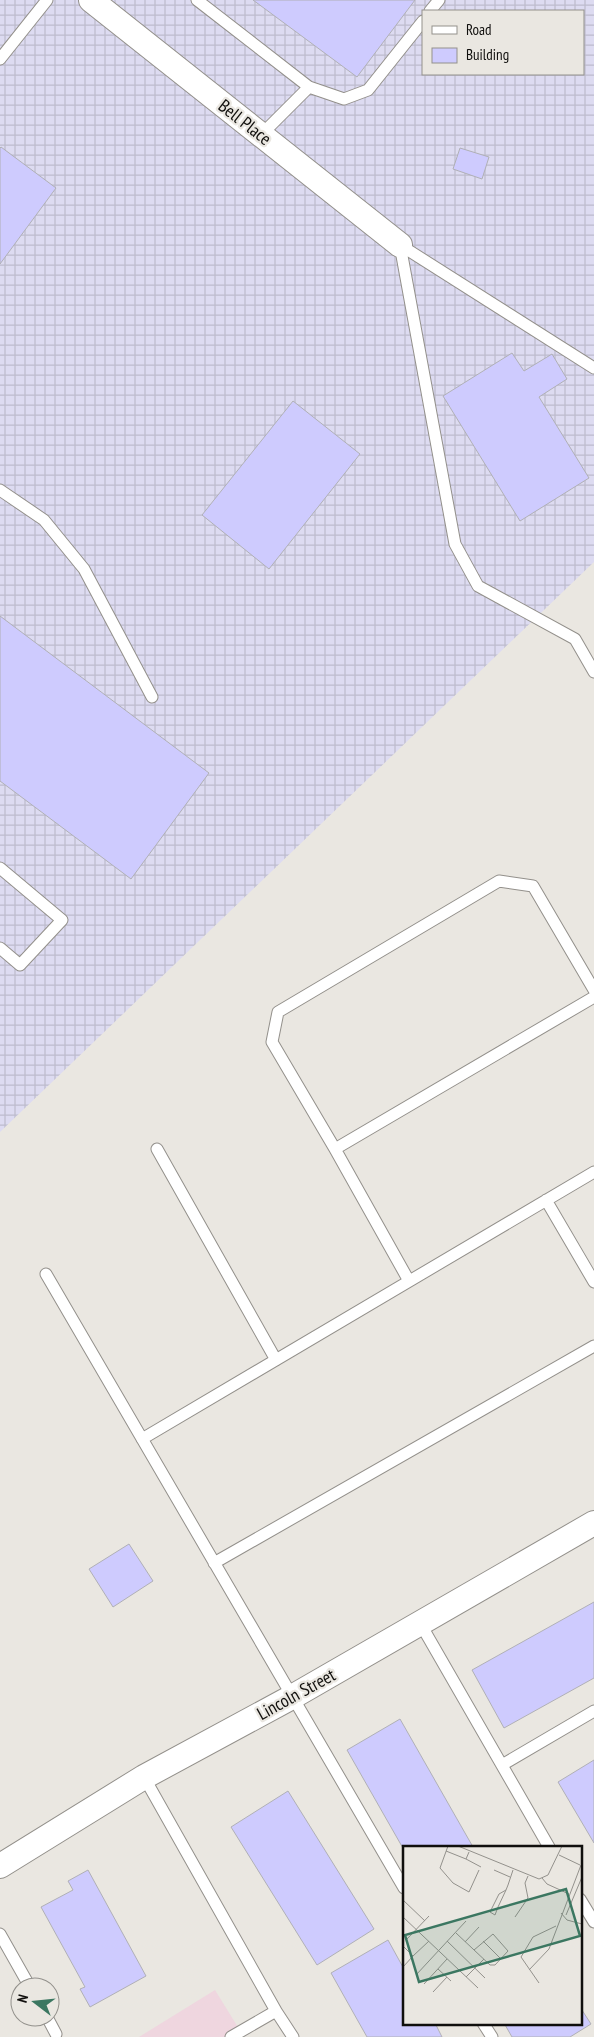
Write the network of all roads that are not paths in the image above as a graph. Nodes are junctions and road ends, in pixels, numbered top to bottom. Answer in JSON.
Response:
{"nodes":[{"id":1,"x":47,"y":0,"type":"edge"},
{"id":2,"x":197,"y":0,"type":"edge"},
{"id":3,"x":439,"y":0,"type":"edge"},
{"id":4,"x":99,"y":2,"type":"edge"},
{"id":5,"x":431,"y":10,"type":"edge"},
{"id":6,"x":422,"y":22,"type":"edge"},
{"id":7,"x":0,"y":59,"type":"edge"},
{"id":8,"x":309,"y":87,"type":"junction"},
{"id":9,"x":261,"y":135,"type":"junction"},
{"id":10,"x":400,"y":244,"type":"junction"},
{"id":11,"x":594,"y":368,"type":"edge"},
{"id":12,"x":0,"y":490,"type":"edge"},
{"id":13,"x":594,"y":672,"type":"edge"},
{"id":14,"x":152,"y":697,"type":"dead end"},
{"id":15,"x":0,"y":868,"type":"edge"},
{"id":16,"x":0,"y":948,"type":"edge"},
{"id":17,"x":594,"y":990,"type":"edge"},
{"id":18,"x":594,"y":997,"type":"edge"},
{"id":19,"x":157,"y":1149,"type":"dead end"},
{"id":20,"x":335,"y":1150,"type":"junction"},
{"id":21,"x":594,"y":1172,"type":"edge"},
{"id":22,"x":546,"y":1200,"type":"junction"},
{"id":23,"x":46,"y":1274,"type":"dead end"},
{"id":24,"x":409,"y":1282,"type":"junction"},
{"id":25,"x":594,"y":1282,"type":"edge"},
{"id":26,"x":594,"y":1346,"type":"edge"},
{"id":27,"x":276,"y":1360,"type":"junction"},
{"id":28,"x":142,"y":1440,"type":"junction"},
{"id":29,"x":594,"y":1523,"type":"edge"},
{"id":30,"x":214,"y":1563,"type":"junction"},
{"id":31,"x":420,"y":1623,"type":"junction"},
{"id":32,"x":292,"y":1697,"type":"junction"},
{"id":33,"x":594,"y":1711,"type":"edge"},
{"id":34,"x":502,"y":1765,"type":"junction"},
{"id":35,"x":144,"y":1777,"type":"junction"},
{"id":36,"x":548,"y":1846,"type":"edge"},
{"id":37,"x":0,"y":1866,"type":"edge"},
{"id":38,"x":403,"y":1886,"type":"edge"},
{"id":39,"x":582,"y":1902,"type":"edge"},
{"id":40,"x":594,"y":1922,"type":"edge"},
{"id":41,"x":0,"y":1934,"type":"edge"},
{"id":42,"x":24,"y":1977,"type":"edge"},
{"id":43,"x":276,"y":2011,"type":"junction"},
{"id":44,"x":485,"y":2024,"type":"edge"},
{"id":45,"x":52,"y":2027,"type":"edge"},
{"id":46,"x":56,"y":2034,"type":"dead end"},
{"id":47,"x":231,"y":2037,"type":"edge"},
{"id":48,"x":293,"y":2037,"type":"edge"},
{"id":49,"x":492,"y":2037,"type":"edge"}],
"edges":[{"from":1,"to":7,"type":"lane"},
{"from":2,"to":8,"type":"lane"},
{"from":3,"to":5,"type":"lane"},
{"from":4,"to":9,"type":"street","name":"Bell Place"},
{"from":6,"to":8,"type":"lane"},
{"from":8,"to":9,"type":"lane"},
{"from":9,"to":10,"type":"street","name":"Bell Place"},
{"from":10,"to":11,"type":"lane"},
{"from":10,"to":13,"type":"lane"},
{"from":12,"to":14,"type":"lane"},
{"from":15,"to":16,"type":"lane"},
{"from":17,"to":20,"type":"lane"},
{"from":18,"to":20,"type":"lane"},
{"from":19,"to":27,"type":"lane"},
{"from":20,"to":24,"type":"lane"},
{"from":21,"to":22,"type":"lane"},
{"from":22,"to":24,"type":"lane"},
{"from":22,"to":25,"type":"lane"},
{"from":23,"to":28,"type":"lane"},
{"from":24,"to":27,"type":"lane"},
{"from":26,"to":30,"type":"lane"},
{"from":27,"to":28,"type":"lane"},
{"from":28,"to":30,"type":"lane"},
{"from":29,"to":31,"type":"street","name":"Lincoln Street"},
{"from":30,"to":32,"type":"lane"},
{"from":31,"to":32,"type":"street","name":"Lincoln Street"},
{"from":31,"to":34,"type":"lane"},
{"from":32,"to":35,"type":"street","name":"Lincoln Street"},
{"from":32,"to":38,"type":"lane"},
{"from":33,"to":34,"type":"lane"},
{"from":34,"to":36,"type":"lane"},
{"from":35,"to":37,"type":"street","name":"Lincoln Street"},
{"from":35,"to":43,"type":"lane"},
{"from":39,"to":40,"type":"lane"},
{"from":41,"to":42,"type":"lane"},
{"from":43,"to":47,"type":"lane"},
{"from":43,"to":48,"type":"lane"},
{"from":44,"to":49,"type":"lane"},
{"from":45,"to":46,"type":"lane"}]}
